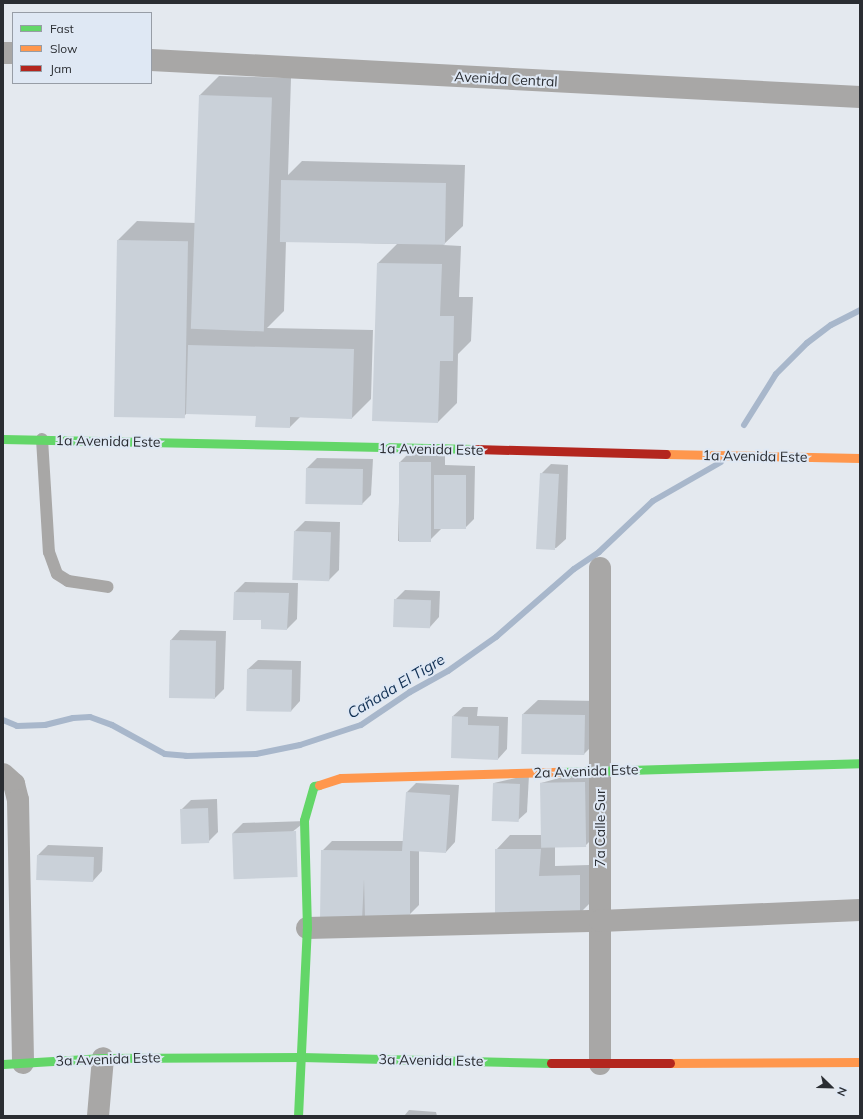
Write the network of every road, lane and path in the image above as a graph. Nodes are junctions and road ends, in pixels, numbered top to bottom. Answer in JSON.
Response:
{"nodes":[{"id":1,"x":152,"y":60,"type":"edge"},
{"id":2,"x":860,"y":97,"type":"edge"},
{"id":3,"x":3,"y":438,"type":"edge"},
{"id":4,"x":42,"y":439,"type":"junction"},
{"id":5,"x":860,"y":458,"type":"edge"},
{"id":6,"x":600,"y":568,"type":"dead end"},
{"id":7,"x":108,"y":587,"type":"dead end"},
{"id":8,"x":860,"y":763,"type":"edge"},
{"id":9,"x":600,"y":770,"type":"junction"},
{"id":10,"x":3,"y":774,"type":"edge"},
{"id":11,"x":860,"y":910,"type":"edge"},
{"id":12,"x":12,"y":918,"type":"edge"},
{"id":13,"x":600,"y":921,"type":"junction"},
{"id":14,"x":307,"y":928,"type":"junction"},
{"id":15,"x":301,"y":1057,"type":"junction"},
{"id":16,"x":103,"y":1058,"type":"junction"},
{"id":17,"x":860,"y":1062,"type":"edge"},
{"id":18,"x":13,"y":1063,"type":"edge"},
{"id":19,"x":600,"y":1064,"type":"junction"},
{"id":20,"x":98,"y":1116,"type":"edge"},
{"id":21,"x":298,"y":1116,"type":"edge"}],
"edges":[{"from":1,"to":2,"type":"street","name":"Avenida Central"},
{"from":3,"to":4,"type":"street","name":"1a Avenida Este"},
{"from":4,"to":5,"type":"street","name":"1a Avenida Este"},
{"from":4,"to":7,"type":"lane"},
{"from":6,"to":9,"type":"street","name":"7a Calle Sur"},
{"from":8,"to":9,"type":"street","name":"2a Avenida Este"},
{"from":9,"to":13,"type":"street","name":"7a Calle Sur"},
{"from":9,"to":14,"type":"street","name":"2a Avenida Este"},
{"from":10,"to":12,"type":"street"},
{"from":11,"to":13,"type":"street"},
{"from":12,"to":18,"type":"street"},
{"from":13,"to":14,"type":"street"},
{"from":13,"to":19,"type":"street","name":"7a Calle Sur"},
{"from":14,"to":15,"type":"street"},
{"from":15,"to":16,"type":"street","name":"3a Avenida Este"},
{"from":15,"to":19,"type":"street","name":"3a Avenida Este"},
{"from":15,"to":21,"type":"street"},
{"from":16,"to":18,"type":"street","name":"3a Avenida Este"},
{"from":16,"to":20,"type":"street"},
{"from":17,"to":19,"type":"street","name":"3a Avenida Este"}]}
